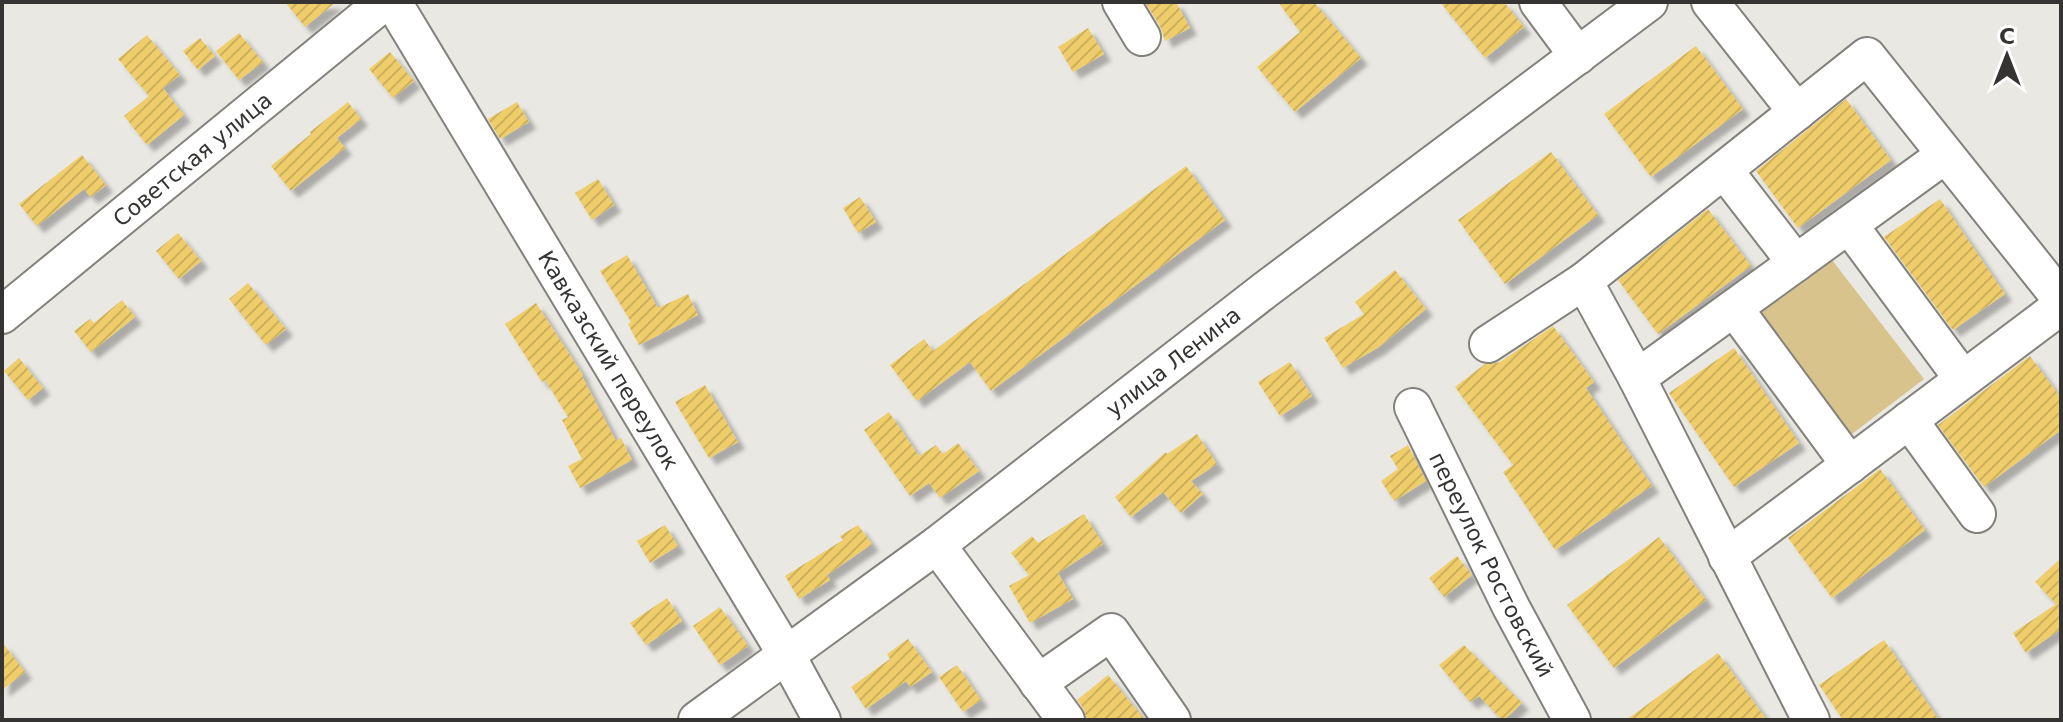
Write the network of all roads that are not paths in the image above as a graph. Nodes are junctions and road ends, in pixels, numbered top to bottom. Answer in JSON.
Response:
{"nodes":[{"id":1,"x":384,"y":2,"type":"edge"},
{"id":2,"x":393,"y":2,"type":"edge"},
{"id":3,"x":1121,"y":2,"type":"edge"},
{"id":4,"x":1538,"y":2,"type":"edge"},
{"id":5,"x":1649,"y":2,"type":"edge"},
{"id":6,"x":1710,"y":2,"type":"edge"},
{"id":7,"x":1142,"y":37,"type":"dead end"},
{"id":8,"x":1578,"y":56,"type":"junction"},
{"id":9,"x":1797,"y":112,"type":"junction"},
{"id":10,"x":1945,"y":155,"type":"junction"},
{"id":11,"x":1724,"y":170,"type":"junction"},
{"id":12,"x":1849,"y":225,"type":"junction"},
{"id":13,"x":1796,"y":263,"type":"junction"},
{"id":14,"x":1584,"y":281,"type":"junction"},
{"id":15,"x":2061,"y":299,"type":"edge"},
{"id":16,"x":2061,"y":306,"type":"edge"},
{"id":17,"x":1734,"y":308,"type":"junction"},
{"id":18,"x":2,"y":315,"type":"edge"},
{"id":19,"x":1488,"y":344,"type":"dead end"},
{"id":20,"x":1637,"y":378,"type":"junction"},
{"id":21,"x":1963,"y":379,"type":"junction"},
{"id":22,"x":1413,"y":407,"type":"dead end"},
{"id":23,"x":1909,"y":420,"type":"junction"},
{"id":24,"x":1850,"y":465,"type":"junction"},
{"id":25,"x":1977,"y":514,"type":"dead end"},
{"id":26,"x":937,"y":545,"type":"junction"},
{"id":27,"x":1727,"y":557,"type":"junction"},
{"id":28,"x":786,"y":654,"type":"junction"},
{"id":29,"x":1038,"y":683,"type":"junction"},
{"id":30,"x":697,"y":720,"type":"edge"},
{"id":31,"x":822,"y":720,"type":"edge"},
{"id":32,"x":1066,"y":720,"type":"edge"},
{"id":33,"x":1172,"y":720,"type":"edge"},
{"id":34,"x":1572,"y":720,"type":"edge"},
{"id":35,"x":1811,"y":720,"type":"edge"}],
"edges":[{"from":1,"to":18,"type":"street","name":"Советская улица"},
{"from":2,"to":28,"type":"street","name":"Кавказский переулок"},
{"from":3,"to":7,"type":"street"},
{"from":4,"to":8,"type":"street"},
{"from":5,"to":8,"type":"street","name":"улица Ленина"},
{"from":6,"to":9,"type":"street"},
{"from":8,"to":26,"type":"street","name":"улица Ленина"},
{"from":9,"to":10,"type":"street"},
{"from":9,"to":11,"type":"street"},
{"from":10,"to":12,"type":"street"},
{"from":10,"to":15,"type":"street"},
{"from":11,"to":13,"type":"street"},
{"from":11,"to":14,"type":"street"},
{"from":12,"to":13,"type":"street"},
{"from":12,"to":21,"type":"street"},
{"from":13,"to":17,"type":"street"},
{"from":14,"to":19,"type":"street"},
{"from":14,"to":20,"type":"street"},
{"from":16,"to":21,"type":"street"},
{"from":17,"to":20,"type":"street"},
{"from":17,"to":24,"type":"street"},
{"from":20,"to":27,"type":"street"},
{"from":21,"to":23,"type":"street"},
{"from":22,"to":34,"type":"street","name":"переулок Ростовский"},
{"from":23,"to":24,"type":"street"},
{"from":23,"to":25,"type":"street"},
{"from":24,"to":27,"type":"street"},
{"from":26,"to":28,"type":"street","name":"улица Ленина"},
{"from":26,"to":29,"type":"street"},
{"from":27,"to":35,"type":"street"},
{"from":28,"to":30,"type":"street","name":"улица Ленина"},
{"from":28,"to":31,"type":"street","name":"Кавказский переулок"},
{"from":29,"to":32,"type":"street"},
{"from":29,"to":33,"type":"street"}]}
